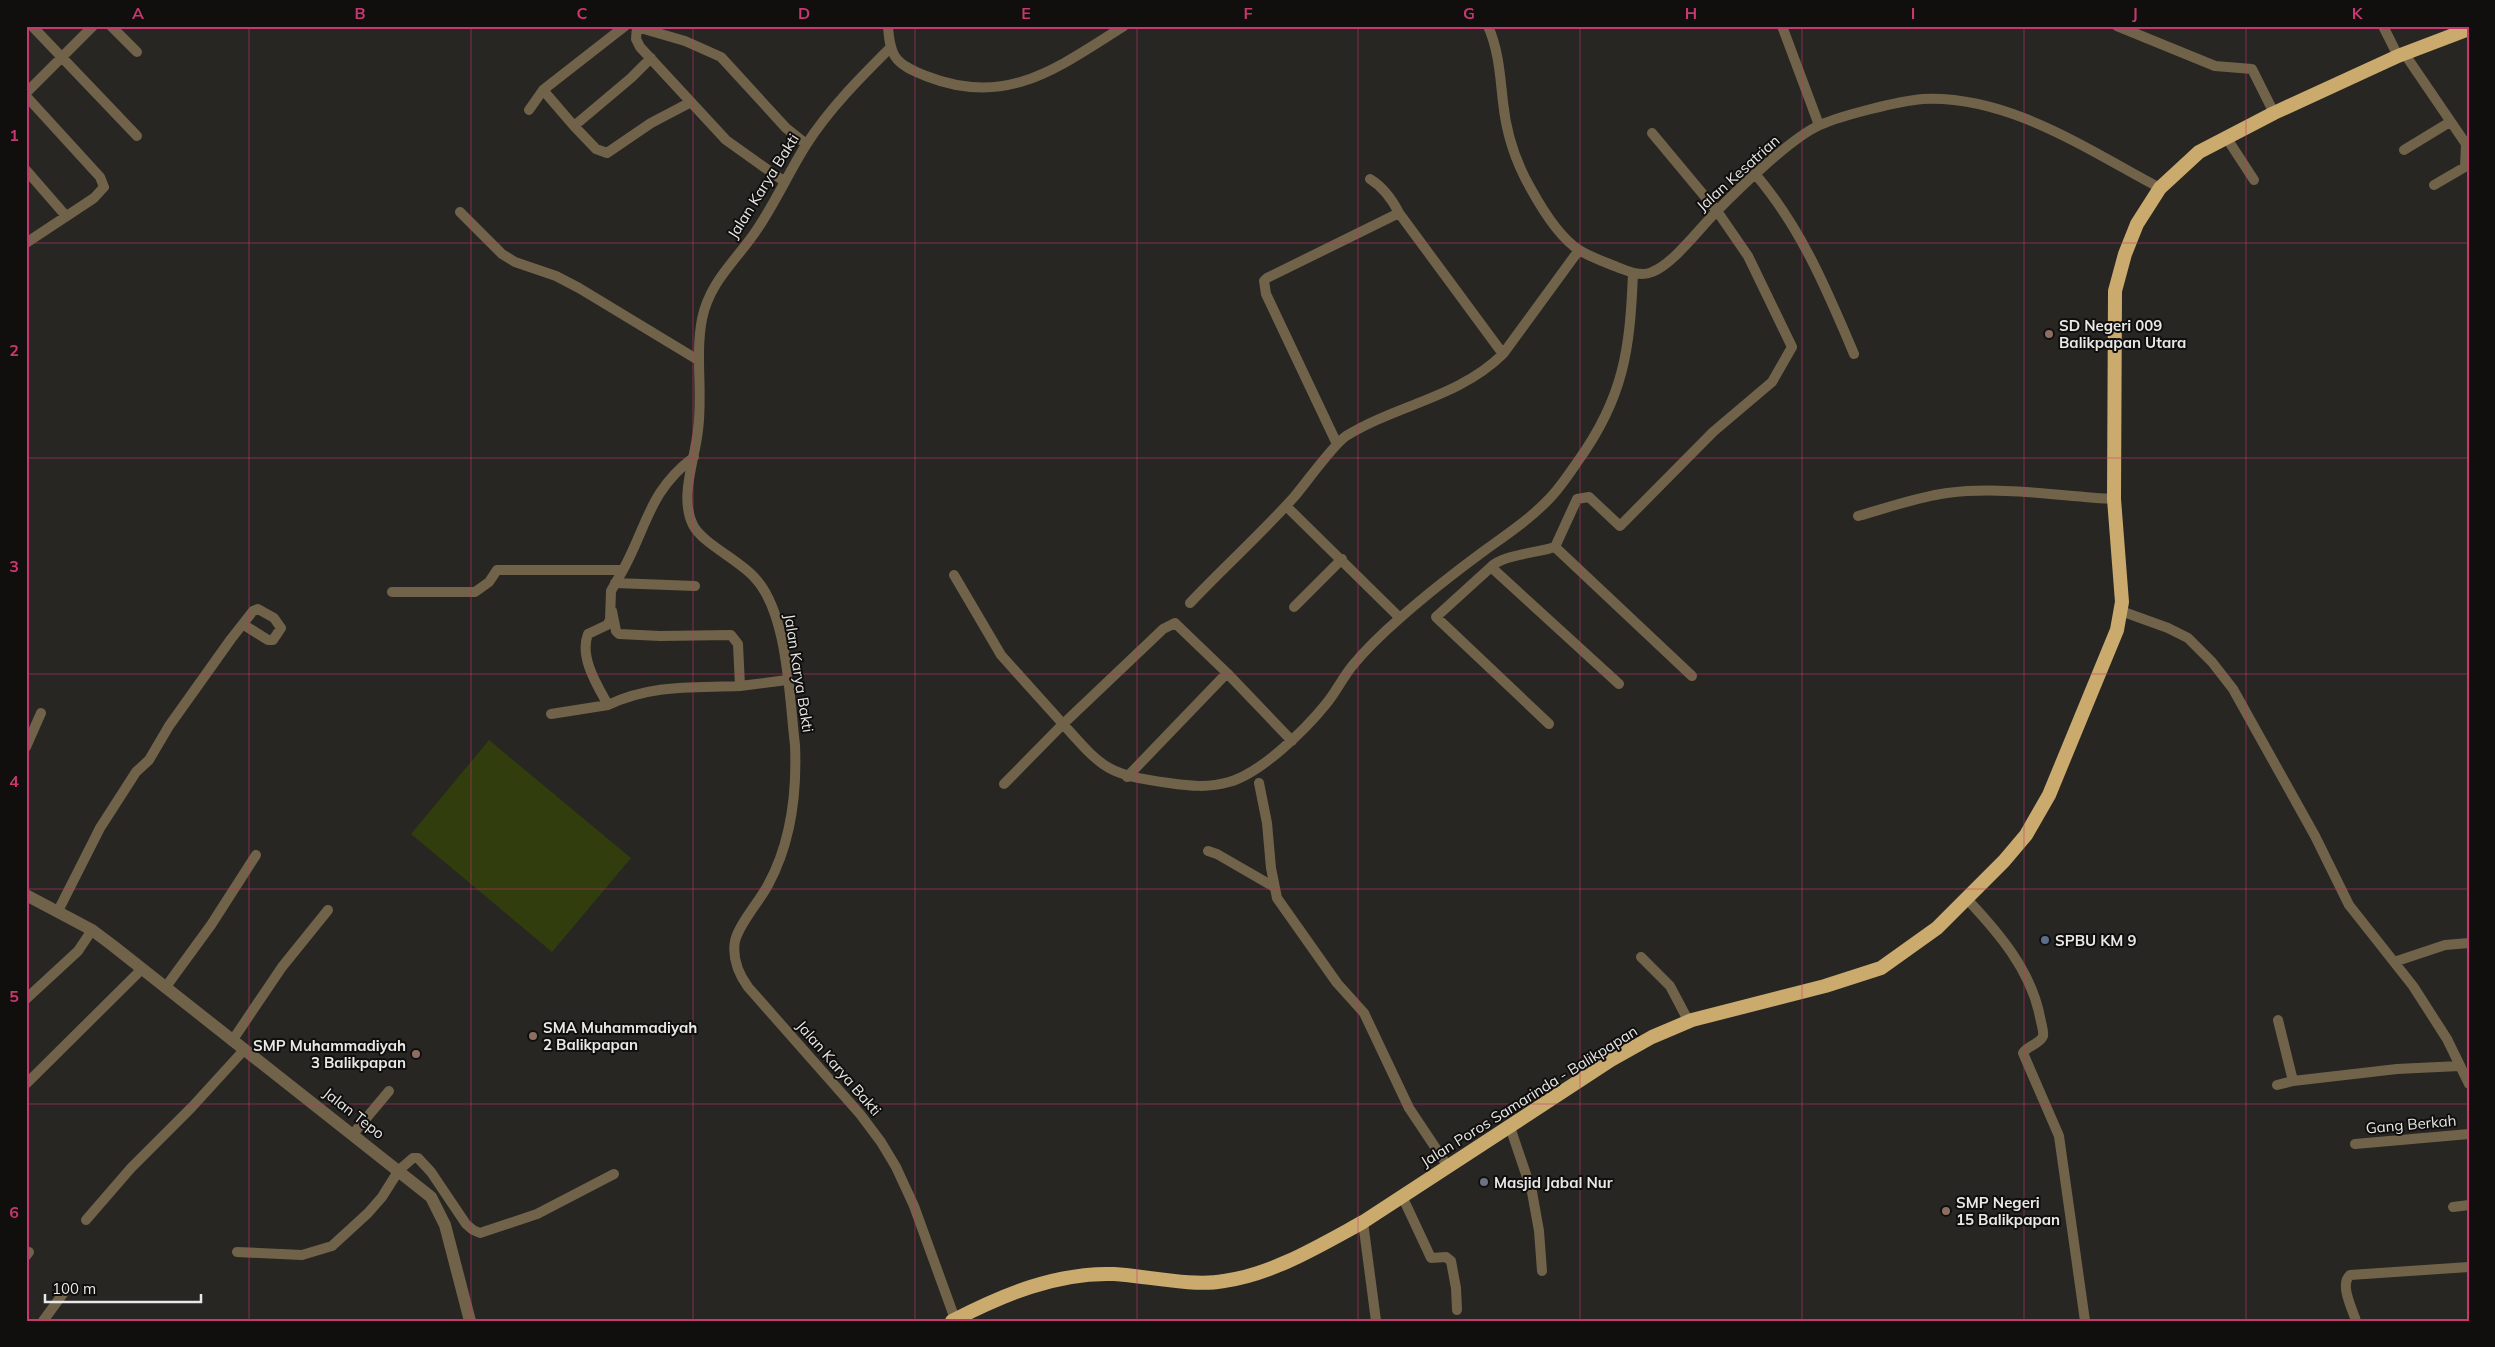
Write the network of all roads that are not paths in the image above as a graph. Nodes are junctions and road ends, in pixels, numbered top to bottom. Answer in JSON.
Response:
{"nodes":[{"id":1,"x":32,"y":26,"type":"edge"},
{"id":2,"x":93,"y":26,"type":"edge"},
{"id":3,"x":111,"y":26,"type":"edge"},
{"id":4,"x":625,"y":26,"type":"edge"},
{"id":5,"x":888,"y":26,"type":"edge"},
{"id":6,"x":1124,"y":26,"type":"edge"},
{"id":7,"x":1488,"y":26,"type":"edge"},
{"id":8,"x":1782,"y":26,"type":"edge"},
{"id":9,"x":2117,"y":26,"type":"edge"},
{"id":10,"x":2383,"y":26,"type":"edge"},
{"id":11,"x":636,"y":27,"type":"edge"},
{"id":12,"x":2469,"y":29,"type":"edge"},
{"id":13,"x":890,"y":48,"type":"junction"},
{"id":14,"x":137,"y":52,"type":"dead end"},
{"id":15,"x":2401,"y":55,"type":"junction"},
{"id":16,"x":63,"y":57,"type":"junction"},
{"id":17,"x":650,"y":58,"type":"junction"},
{"id":18,"x":543,"y":90,"type":"junction"},
{"id":19,"x":26,"y":92,"type":"edge"},
{"id":20,"x":26,"y":96,"type":"edge"},
{"id":21,"x":691,"y":102,"type":"junction"},
{"id":22,"x":529,"y":110,"type":"dead end"},
{"id":23,"x":2274,"y":113,"type":"junction"},
{"id":24,"x":2450,"y":122,"type":"junction"},
{"id":25,"x":1819,"y":125,"type":"junction"},
{"id":26,"x":574,"y":126,"type":"junction"},
{"id":27,"x":1652,"y":133,"type":"dead end"},
{"id":28,"x":137,"y":136,"type":"dead end"},
{"id":29,"x":2226,"y":137,"type":"junction"},
{"id":30,"x":806,"y":144,"type":"junction"},
{"id":31,"x":2404,"y":150,"type":"dead end"},
{"id":32,"x":2468,"y":162,"type":"edge"},
{"id":33,"x":26,"y":170,"type":"edge"},
{"id":34,"x":1756,"y":175,"type":"junction"},
{"id":35,"x":1370,"y":179,"type":"dead end"},
{"id":36,"x":2254,"y":180,"type":"dead end"},
{"id":37,"x":785,"y":182,"type":"junction"},
{"id":38,"x":2434,"y":185,"type":"dead end"},
{"id":39,"x":2160,"y":188,"type":"junction"},
{"id":40,"x":1717,"y":211,"type":"junction"},
{"id":41,"x":460,"y":212,"type":"dead end"},
{"id":42,"x":1400,"y":213,"type":"junction"},
{"id":43,"x":66,"y":216,"type":"junction"},
{"id":44,"x":27,"y":243,"type":"edge"},
{"id":45,"x":1579,"y":250,"type":"junction"},
{"id":46,"x":1633,"y":273,"type":"junction"},
{"id":47,"x":1503,"y":354,"type":"junction"},
{"id":48,"x":1854,"y":354,"type":"dead end"},
{"id":49,"x":698,"y":360,"type":"junction"},
{"id":50,"x":1337,"y":444,"type":"junction"},
{"id":51,"x":694,"y":457,"type":"junction"},
{"id":52,"x":2114,"y":499,"type":"junction"},
{"id":53,"x":1286,"y":506,"type":"junction"},
{"id":54,"x":1858,"y":516,"type":"dead end"},
{"id":55,"x":1555,"y":546,"type":"junction"},
{"id":56,"x":1342,"y":559,"type":"junction"},
{"id":57,"x":1491,"y":567,"type":"junction"},
{"id":58,"x":623,"y":570,"type":"junction"},
{"id":59,"x":954,"y":575,"type":"dead end"},
{"id":60,"x":615,"y":582,"type":"junction"},
{"id":61,"x":695,"y":586,"type":"dead end"},
{"id":62,"x":392,"y":592,"type":"dead end"},
{"id":63,"x":1190,"y":603,"type":"dead end"},
{"id":64,"x":1294,"y":607,"type":"dead end"},
{"id":65,"x":612,"y":611,"type":"junction"},
{"id":66,"x":2121,"y":611,"type":"junction"},
{"id":67,"x":1400,"y":618,"type":"junction"},
{"id":68,"x":244,"y":625,"type":"dead end"},
{"id":69,"x":1227,"y":673,"type":"junction"},
{"id":70,"x":1692,"y":676,"type":"dead end"},
{"id":71,"x":787,"y":680,"type":"junction"},
{"id":72,"x":1619,"y":684,"type":"dead end"},
{"id":73,"x":740,"y":686,"type":"junction"},
{"id":74,"x":608,"y":706,"type":"junction"},
{"id":75,"x":41,"y":713,"type":"dead end"},
{"id":76,"x":551,"y":714,"type":"dead end"},
{"id":77,"x":1063,"y":724,"type":"junction"},
{"id":78,"x":1549,"y":724,"type":"dead end"},
{"id":79,"x":1292,"y":741,"type":"junction"},
{"id":80,"x":26,"y":747,"type":"edge"},
{"id":81,"x":1127,"y":777,"type":"junction"},
{"id":82,"x":1259,"y":783,"type":"dead end"},
{"id":83,"x":1004,"y":784,"type":"dead end"},
{"id":84,"x":1208,"y":851,"type":"dead end"},
{"id":85,"x":256,"y":855,"type":"dead end"},
{"id":86,"x":1274,"y":887,"type":"junction"},
{"id":87,"x":26,"y":895,"type":"edge"},
{"id":88,"x":1966,"y":898,"type":"junction"},
{"id":89,"x":328,"y":910,"type":"dead end"},
{"id":90,"x":58,"y":911,"type":"junction"},
{"id":91,"x":92,"y":930,"type":"junction"},
{"id":92,"x":2469,"y":943,"type":"edge"},
{"id":93,"x":1641,"y":957,"type":"dead end"},
{"id":94,"x":2394,"y":962,"type":"junction"},
{"id":95,"x":142,"y":969,"type":"junction"},
{"id":96,"x":165,"y":988,"type":"junction"},
{"id":97,"x":27,"y":995,"type":"edge"},
{"id":98,"x":2278,"y":1020,"type":"dead end"},
{"id":99,"x":1689,"y":1022,"type":"junction"},
{"id":100,"x":232,"y":1041,"type":"junction"},
{"id":101,"x":244,"y":1050,"type":"junction"},
{"id":102,"x":2459,"y":1066,"type":"junction"},
{"id":103,"x":2293,"y":1081,"type":"junction"},
{"id":104,"x":26,"y":1084,"type":"edge"},
{"id":105,"x":2469,"y":1084,"type":"edge"},
{"id":106,"x":2277,"y":1085,"type":"dead end"},
{"id":107,"x":390,"y":1091,"type":"dead end"},
{"id":108,"x":1510,"y":1127,"type":"junction"},
{"id":109,"x":353,"y":1134,"type":"junction"},
{"id":110,"x":2469,"y":1134,"type":"edge"},
{"id":111,"x":2355,"y":1144,"type":"dead end"},
{"id":112,"x":1448,"y":1165,"type":"junction"},
{"id":113,"x":399,"y":1170,"type":"junction"},
{"id":114,"x":614,"y":1174,"type":"dead end"},
{"id":115,"x":1402,"y":1196,"type":"junction"},
{"id":116,"x":2469,"y":1205,"type":"edge"},
{"id":117,"x":2453,"y":1207,"type":"dead end"},
{"id":118,"x":86,"y":1220,"type":"dead end"},
{"id":119,"x":1363,"y":1222,"type":"junction"},
{"id":120,"x":237,"y":1252,"type":"dead end"},
{"id":121,"x":2469,"y":1267,"type":"edge"},
{"id":122,"x":1542,"y":1271,"type":"dead end"},
{"id":123,"x":65,"y":1291,"type":"dead end"},
{"id":124,"x":1457,"y":1310,"type":"dead end"},
{"id":125,"x":953,"y":1320,"type":"edge"},
{"id":126,"x":43,"y":1321,"type":"edge"},
{"id":127,"x":470,"y":1321,"type":"edge"},
{"id":128,"x":1376,"y":1321,"type":"edge"},
{"id":129,"x":2084,"y":1321,"type":"edge"},
{"id":130,"x":2356,"y":1321,"type":"edge"}],
"edges":[{"from":1,"to":16,"type":"street"},
{"from":2,"to":16,"type":"street"},
{"from":3,"to":14,"type":"street"},
{"from":4,"to":18,"type":"street"},
{"from":5,"to":13,"type":"street"},
{"from":6,"to":13,"type":"street"},
{"from":7,"to":45,"type":"street"},
{"from":8,"to":25,"type":"street"},
{"from":9,"to":23,"type":"street"},
{"from":10,"to":15,"type":"street"},
{"from":11,"to":17,"type":"street"},
{"from":11,"to":30,"type":"street"},
{"from":12,"to":15,"type":"highway","name":"Jalan Poros Samarinda - Balikpapan"},
{"from":13,"to":30,"type":"street","name":"Jalan Karya Bakti"},
{"from":15,"to":23,"type":"highway","name":"Jalan Poros Samarinda - Balikpapan"},
{"from":15,"to":24,"type":"street"},
{"from":16,"to":19,"type":"street"},
{"from":16,"to":28,"type":"street"},
{"from":17,"to":21,"type":"street"},
{"from":17,"to":26,"type":"street"},
{"from":18,"to":22,"type":"street"},
{"from":18,"to":26,"type":"street"},
{"from":20,"to":43,"type":"street"},
{"from":21,"to":26,"type":"street"},
{"from":21,"to":37,"type":"street"},
{"from":23,"to":29,"type":"highway","name":"Jalan Poros Samarinda - Balikpapan"},
{"from":24,"to":31,"type":"street"},
{"from":24,"to":32,"type":"street"},
{"from":25,"to":34,"type":"street","name":"Jalan Kesatrian"},
{"from":25,"to":39,"type":"street","name":"Jalan Kesatrian"},
{"from":27,"to":40,"type":"street"},
{"from":29,"to":36,"type":"street"},
{"from":29,"to":39,"type":"highway","name":"Jalan Poros Samarinda - Balikpapan"},
{"from":30,"to":37,"type":"street","name":"Jalan Karya Bakti"},
{"from":32,"to":38,"type":"street"},
{"from":33,"to":43,"type":"street"},
{"from":34,"to":40,"type":"street","name":"Jalan Kesatrian"},
{"from":34,"to":48,"type":"street"},
{"from":35,"to":42,"type":"street"},
{"from":37,"to":49,"type":"street","name":"Jalan Karya Bakti"},
{"from":39,"to":52,"type":"highway","name":"Jalan Poros Samarinda - Balikpapan"},
{"from":40,"to":46,"type":"street","name":"Jalan Kesatrian"},
{"from":40,"to":55,"type":"street"},
{"from":41,"to":49,"type":"street"},
{"from":42,"to":47,"type":"street"},
{"from":42,"to":50,"type":"street"},
{"from":43,"to":44,"type":"street"},
{"from":45,"to":46,"type":"street"},
{"from":45,"to":47,"type":"street"},
{"from":46,"to":67,"type":"street"},
{"from":47,"to":50,"type":"street"},
{"from":49,"to":51,"type":"street","name":"Jalan Karya Bakti"},
{"from":50,"to":53,"type":"street"},
{"from":51,"to":58,"type":"street"},
{"from":51,"to":71,"type":"street","name":"Jalan Karya Bakti"},
{"from":52,"to":54,"type":"street"},
{"from":52,"to":66,"type":"highway","name":"Jalan Poros Samarinda - Balikpapan"},
{"from":53,"to":56,"type":"street"},
{"from":53,"to":63,"type":"street"},
{"from":55,"to":57,"type":"street"},
{"from":55,"to":70,"type":"street"},
{"from":56,"to":64,"type":"street"},
{"from":56,"to":67,"type":"street"},
{"from":57,"to":72,"type":"street"},
{"from":57,"to":78,"type":"street"},
{"from":58,"to":60,"type":"street"},
{"from":58,"to":62,"type":"street"},
{"from":59,"to":77,"type":"street"},
{"from":60,"to":61,"type":"street"},
{"from":60,"to":65,"type":"street"},
{"from":65,"to":73,"type":"street"},
{"from":65,"to":74,"type":"street"},
{"from":66,"to":88,"type":"highway","name":"Jalan Poros Samarinda - Balikpapan"},
{"from":66,"to":94,"type":"street"},
{"from":67,"to":79,"type":"street"},
{"from":68,"to":90,"type":"street"},
{"from":69,"to":77,"type":"street"},
{"from":69,"to":79,"type":"street"},
{"from":69,"to":81,"type":"street"},
{"from":71,"to":73,"type":"street"},
{"from":71,"to":125,"type":"street","name":"Jalan Karya Bakti"},
{"from":73,"to":74,"type":"street"},
{"from":74,"to":76,"type":"street"},
{"from":75,"to":80,"type":"street"},
{"from":77,"to":81,"type":"street"},
{"from":77,"to":83,"type":"street"},
{"from":79,"to":81,"type":"street"},
{"from":82,"to":86,"type":"street"},
{"from":84,"to":86,"type":"street"},
{"from":85,"to":96,"type":"street"},
{"from":86,"to":112,"type":"street"},
{"from":87,"to":90,"type":"street","name":"Jalan Tepo"},
{"from":88,"to":99,"type":"highway","name":"Jalan Poros Samarinda - Balikpapan"},
{"from":88,"to":129,"type":"street"},
{"from":89,"to":100,"type":"street"},
{"from":90,"to":91,"type":"street","name":"Jalan Tepo"},
{"from":91,"to":95,"type":"street","name":"Jalan Tepo"},
{"from":91,"to":97,"type":"street"},
{"from":92,"to":94,"type":"street"},
{"from":93,"to":99,"type":"street"},
{"from":94,"to":102,"type":"street"},
{"from":95,"to":96,"type":"street","name":"Jalan Tepo"},
{"from":95,"to":104,"type":"street"},
{"from":96,"to":100,"type":"street","name":"Jalan Tepo"},
{"from":98,"to":103,"type":"street"},
{"from":99,"to":108,"type":"highway","name":"Jalan Poros Samarinda - Balikpapan"},
{"from":100,"to":101,"type":"street","name":"Jalan Tepo"},
{"from":101,"to":109,"type":"street","name":"Jalan Tepo"},
{"from":101,"to":118,"type":"street"},
{"from":102,"to":103,"type":"street"},
{"from":102,"to":105,"type":"street"},
{"from":103,"to":106,"type":"street"},
{"from":107,"to":109,"type":"street"},
{"from":108,"to":112,"type":"highway","name":"Jalan Poros Samarinda - Balikpapan"},
{"from":108,"to":122,"type":"street"},
{"from":109,"to":113,"type":"street","name":"Jalan Tepo"},
{"from":110,"to":111,"type":"street","name":"Gang Berkah"},
{"from":112,"to":115,"type":"highway","name":"Jalan Poros Samarinda - Balikpapan"},
{"from":113,"to":114,"type":"street"},
{"from":113,"to":120,"type":"street"},
{"from":113,"to":127,"type":"street","name":"Jalan Tepo"},
{"from":115,"to":119,"type":"highway","name":"Jalan Poros Samarinda - Balikpapan"},
{"from":115,"to":124,"type":"street"},
{"from":116,"to":117,"type":"street"},
{"from":119,"to":125,"type":"highway","name":"Jalan Poros Samarinda - Balikpapan"},
{"from":119,"to":128,"type":"street"},
{"from":121,"to":130,"type":"street"},
{"from":123,"to":126,"type":"street"}]}
